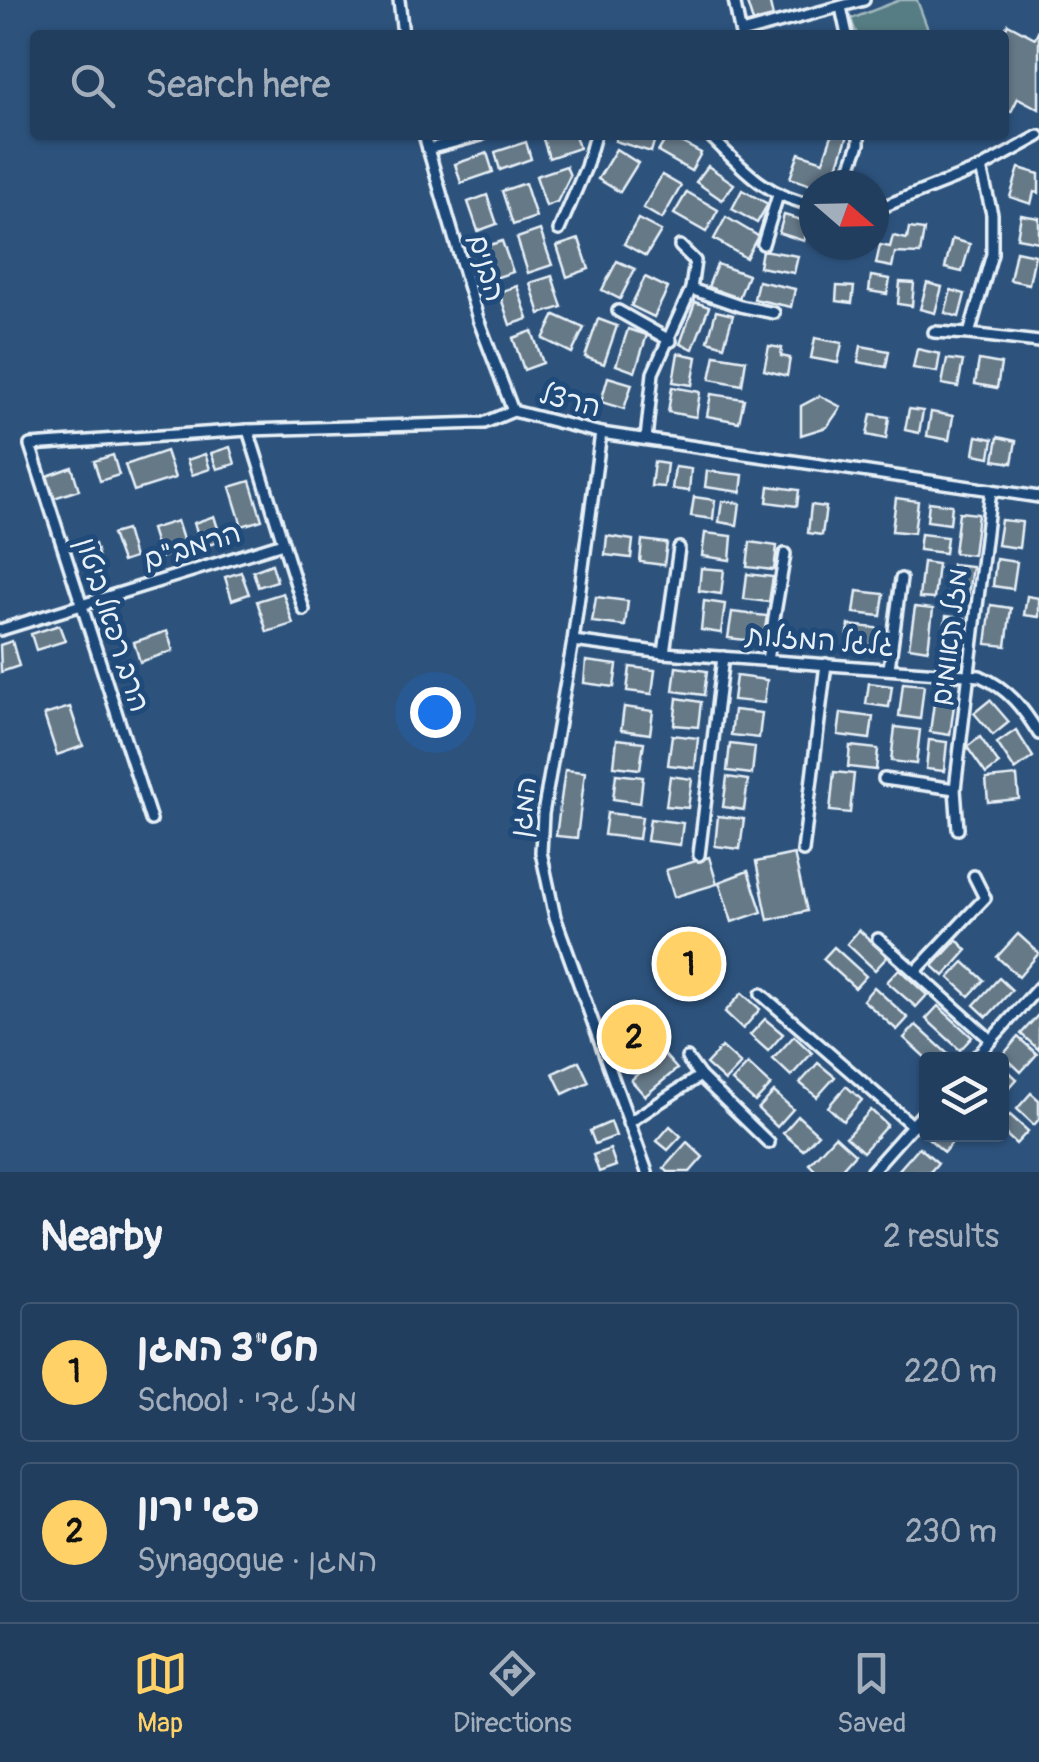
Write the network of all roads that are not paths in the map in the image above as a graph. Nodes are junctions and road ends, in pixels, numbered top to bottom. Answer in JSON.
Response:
{"nodes":[{"id":1,"x":398,"y":0,"type":"edge"},
{"id":2,"x":734,"y":0,"type":"edge"},
{"id":3,"x":864,"y":0,"type":"edge"},
{"id":4,"x":841,"y":6,"type":"junction"},
{"id":5,"x":402,"y":30,"type":"edge"},
{"id":6,"x":740,"y":30,"type":"edge"},
{"id":7,"x":755,"y":30,"type":"edge"},
{"id":8,"x":846,"y":30,"type":"edge"},
{"id":9,"x":1039,"y":136,"type":"edge"},
{"id":10,"x":425,"y":140,"type":"edge"},
{"id":11,"x":463,"y":140,"type":"edge"},
{"id":12,"x":594,"y":140,"type":"edge"},
{"id":13,"x":716,"y":140,"type":"edge"},
{"id":14,"x":859,"y":140,"type":"edge"},
{"id":15,"x":428,"y":149,"type":"junction"},
{"id":16,"x":981,"y":168,"type":"junction"},
{"id":17,"x":849,"y":170,"type":"edge"},
{"id":18,"x":778,"y":195,"type":"junction"},
{"id":19,"x":799,"y":201,"type":"edge"},
{"id":20,"x":889,"y":204,"type":"edge"},
{"id":21,"x":559,"y":230,"type":"dead end"},
{"id":22,"x":764,"y":244,"type":"dead end"},
{"id":23,"x":680,"y":246,"type":"dead end"},
{"id":24,"x":691,"y":289,"type":"junction"},
{"id":25,"x":618,"y":311,"type":"dead end"},
{"id":26,"x":774,"y":313,"type":"dead end"},
{"id":27,"x":934,"y":332,"type":"dead end"},
{"id":28,"x":969,"y":334,"type":"junction"},
{"id":29,"x":670,"y":340,"type":"junction"},
{"id":30,"x":1039,"y":342,"type":"edge"},
{"id":31,"x":513,"y":410,"type":"junction"},
{"id":32,"x":248,"y":430,"type":"junction"},
{"id":33,"x":601,"y":433,"type":"junction"},
{"id":34,"x":646,"y":439,"type":"junction"},
{"id":35,"x":30,"y":445,"type":"joint"},
{"id":36,"x":990,"y":490,"type":"junction"},
{"id":37,"x":1039,"y":497,"type":"edge"},
{"id":38,"x":282,"y":543,"type":"junction"},
{"id":39,"x":679,"y":548,"type":"dead end"},
{"id":40,"x":785,"y":554,"type":"dead end"},
{"id":41,"x":901,"y":579,"type":"dead end"},
{"id":42,"x":82,"y":605,"type":"junction"},
{"id":43,"x":304,"y":610,"type":"dead end"},
{"id":44,"x":0,"y":630,"type":"edge"},
{"id":45,"x":573,"y":641,"type":"junction"},
{"id":46,"x":664,"y":653,"type":"junction"},
{"id":47,"x":723,"y":658,"type":"junction"},
{"id":48,"x":767,"y":660,"type":"junction"},
{"id":49,"x":826,"y":664,"type":"junction"},
{"id":50,"x":889,"y":668,"type":"junction"},
{"id":51,"x":968,"y":674,"type":"junction"},
{"id":52,"x":1039,"y":709,"type":"edge"},
{"id":53,"x":1030,"y":719,"type":"junction"},
{"id":54,"x":1039,"y":734,"type":"edge"},
{"id":55,"x":884,"y":779,"type":"dead end"},
{"id":56,"x":955,"y":789,"type":"junction"},
{"id":57,"x":151,"y":820,"type":"dead end"},
{"id":58,"x":958,"y":829,"type":"dead end"},
{"id":59,"x":804,"y":851,"type":"dead end"},
{"id":60,"x":700,"y":854,"type":"dead end"},
{"id":61,"x":974,"y":876,"type":"dead end"},
{"id":62,"x":878,"y":939,"type":"dead end"},
{"id":63,"x":915,"y":972,"type":"junction"},
{"id":64,"x":1039,"y":986,"type":"edge"},
{"id":65,"x":761,"y":994,"type":"dead end"},
{"id":66,"x":990,"y":1040,"type":"junction"},
{"id":67,"x":980,"y":1052,"type":"edge"},
{"id":68,"x":688,"y":1058,"type":"dead end"},
{"id":69,"x":700,"y":1076,"type":"junction"},
{"id":70,"x":919,"y":1118,"type":"edge"},
{"id":71,"x":628,"y":1123,"type":"junction"},
{"id":72,"x":912,"y":1126,"type":"junction"},
{"id":73,"x":768,"y":1143,"type":"dead end"},
{"id":74,"x":648,"y":1172,"type":"edge"},
{"id":75,"x":870,"y":1172,"type":"edge"}],
"edges":[{"from":1,"to":5,"type":"street"},
{"from":2,"to":6,"type":"street"},
{"from":3,"to":4,"type":"street"},
{"from":4,"to":7,"type":"street"},
{"from":4,"to":8,"type":"street"},
{"from":9,"to":16,"type":"street"},
{"from":10,"to":15,"type":"street","name":"הבנים"},
{"from":11,"to":15,"type":"street"},
{"from":12,"to":21,"type":"street"},
{"from":13,"to":18,"type":"street"},
{"from":14,"to":17,"type":"street"},
{"from":15,"to":31,"type":"street","name":"הבנים"},
{"from":16,"to":20,"type":"street"},
{"from":16,"to":28,"type":"street"},
{"from":18,"to":19,"type":"street"},
{"from":18,"to":22,"type":"street"},
{"from":23,"to":24,"type":"street"},
{"from":24,"to":26,"type":"street"},
{"from":24,"to":29,"type":"street"},
{"from":25,"to":29,"type":"street"},
{"from":27,"to":28,"type":"street"},
{"from":28,"to":30,"type":"street"},
{"from":29,"to":34,"type":"street"},
{"from":31,"to":32,"type":"street","name":"הרצל"},
{"from":31,"to":33,"type":"street","name":"הרצל"},
{"from":32,"to":35,"type":"street","name":"הרצל"},
{"from":32,"to":38,"type":"street","name":"הרמב\"ם"},
{"from":33,"to":34,"type":"street","name":"הרצל"},
{"from":33,"to":45,"type":"street","name":"המגן"},
{"from":34,"to":36,"type":"street","name":"הרצל"},
{"from":35,"to":42,"type":"street","name":"הרב רפאל ביטון"},
{"from":36,"to":37,"type":"street","name":"הרצל"},
{"from":36,"to":51,"type":"street","name":"מזל תאומים"},
{"from":38,"to":42,"type":"street","name":"הרמב\"ם"},
{"from":38,"to":43,"type":"street","name":"הרמב\"ם"},
{"from":39,"to":46,"type":"street"},
{"from":40,"to":48,"type":"street"},
{"from":41,"to":50,"type":"street"},
{"from":42,"to":44,"type":"street","name":"הרמב\"ם"},
{"from":42,"to":57,"type":"street","name":"הרב רפאל ביטון"},
{"from":45,"to":46,"type":"street","name":"גלגל המזלות"},
{"from":45,"to":71,"type":"street","name":"המגן"},
{"from":46,"to":47,"type":"street","name":"גלגל המזלות"},
{"from":47,"to":48,"type":"street","name":"גלגל המזלות"},
{"from":47,"to":60,"type":"street"},
{"from":48,"to":49,"type":"street","name":"גלגל המזלות"},
{"from":49,"to":50,"type":"street","name":"גלגל המזלות"},
{"from":49,"to":59,"type":"street"},
{"from":50,"to":51,"type":"street","name":"גלגל המזלות"},
{"from":51,"to":53,"type":"street","name":"גלגל המזלות"},
{"from":51,"to":56,"type":"street","name":"מזל תאומים"},
{"from":52,"to":53,"type":"street"},
{"from":53,"to":54,"type":"street","name":"גלגל המזלות"},
{"from":55,"to":56,"type":"street"},
{"from":56,"to":58,"type":"street","name":"מזל תאומים"},
{"from":61,"to":63,"type":"street"},
{"from":62,"to":63,"type":"street"},
{"from":63,"to":66,"type":"street"},
{"from":64,"to":66,"type":"street"},
{"from":65,"to":72,"type":"street"},
{"from":66,"to":67,"type":"street"},
{"from":68,"to":69,"type":"street"},
{"from":69,"to":71,"type":"street"},
{"from":69,"to":73,"type":"street"},
{"from":70,"to":72,"type":"street"},
{"from":71,"to":74,"type":"street","name":"המגן"},
{"from":72,"to":75,"type":"street"}]}
